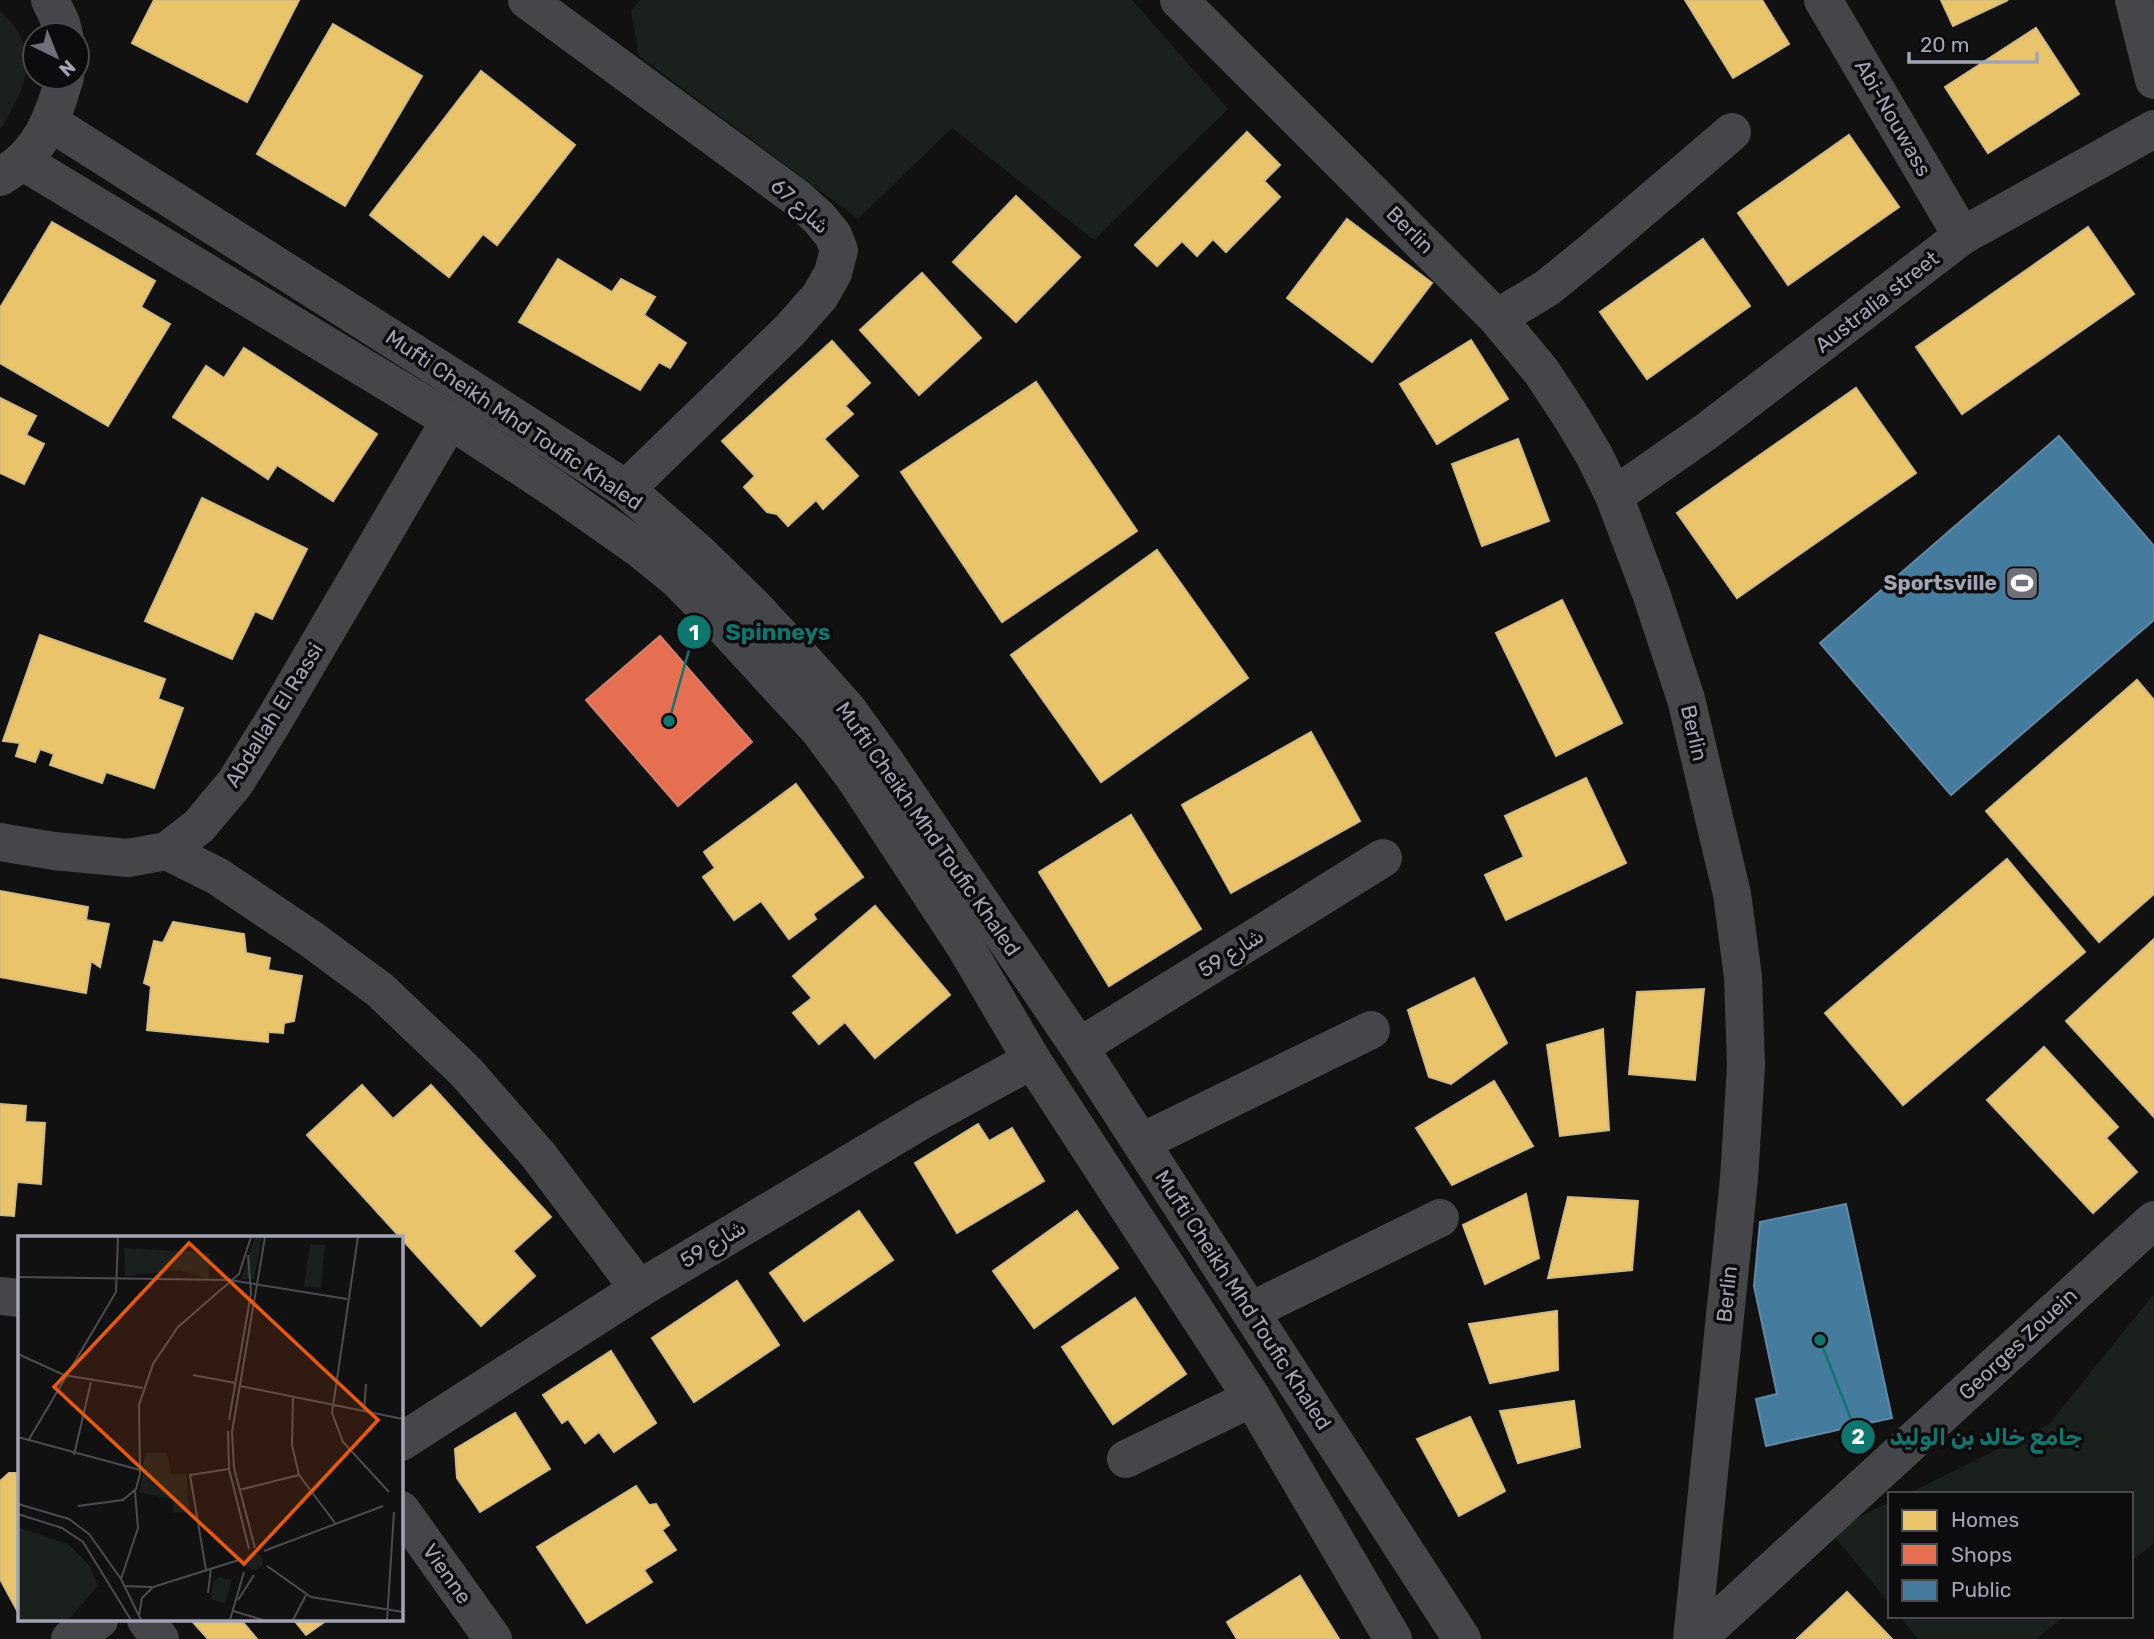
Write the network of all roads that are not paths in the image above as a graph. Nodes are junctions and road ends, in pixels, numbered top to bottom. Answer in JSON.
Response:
{"nodes":[{"id":1,"x":50,"y":0,"type":"edge"},
{"id":2,"x":527,"y":0,"type":"edge"},
{"id":3,"x":1180,"y":0,"type":"edge"},
{"id":4,"x":1824,"y":0,"type":"edge"},
{"id":5,"x":2134,"y":0,"type":"edge"},
{"id":6,"x":60,"y":21,"type":"edge"},
{"id":7,"x":2154,"y":80,"type":"edge"},
{"id":8,"x":61,"y":91,"type":"edge"},
{"id":9,"x":51,"y":123,"type":"junction"},
{"id":10,"x":2154,"y":129,"type":"edge"},
{"id":11,"x":1731,"y":132,"type":"dead end"},
{"id":12,"x":11,"y":169,"type":"edge"},
{"id":13,"x":1962,"y":236,"type":"junction"},
{"id":14,"x":1497,"y":318,"type":"junction"},
{"id":15,"x":450,"y":420,"type":"junction"},
{"id":16,"x":626,"y":489,"type":"junction"},
{"id":17,"x":1614,"y":496,"type":"junction"},
{"id":18,"x":0,"y":842,"type":"edge"},
{"id":19,"x":167,"y":851,"type":"junction"},
{"id":20,"x":1383,"y":858,"type":"dead end"},
{"id":21,"x":1371,"y":1030,"type":"dead end"},
{"id":22,"x":1079,"y":1047,"type":"junction"},
{"id":23,"x":1032,"y":1060,"type":"junction"},
{"id":24,"x":1142,"y":1142,"type":"junction"},
{"id":25,"x":1440,"y":1218,"type":"dead end"},
{"id":26,"x":2154,"y":1220,"type":"edge"},
{"id":27,"x":639,"y":1289,"type":"junction"},
{"id":28,"x":0,"y":1296,"type":"edge"},
{"id":29,"x":18,"y":1298,"type":"edge"},
{"id":30,"x":1251,"y":1311,"type":"junction"},
{"id":31,"x":1252,"y":1398,"type":"junction"},
{"id":32,"x":402,"y":1441,"type":"edge"},
{"id":33,"x":1126,"y":1459,"type":"dead end"},
{"id":34,"x":402,"y":1511,"type":"edge"},
{"id":35,"x":96,"y":1622,"type":"edge"},
{"id":36,"x":147,"y":1622,"type":"edge"},
{"id":37,"x":71,"y":1639,"type":"edge"},
{"id":38,"x":160,"y":1639,"type":"edge"},
{"id":39,"x":493,"y":1639,"type":"edge"},
{"id":40,"x":1393,"y":1639,"type":"edge"},
{"id":41,"x":1462,"y":1639,"type":"edge"},
{"id":42,"x":1695,"y":1639,"type":"edge"}],
"edges":[{"from":1,"to":6,"type":"street"},
{"from":2,"to":16,"type":"street","name":"شارع 67"},
{"from":3,"to":14,"type":"street","name":"Berlin"},
{"from":4,"to":13,"type":"street","name":"Abi-Nouwass"},
{"from":5,"to":7,"type":"street"},
{"from":8,"to":9,"type":"street"},
{"from":9,"to":12,"type":"street"},
{"from":9,"to":16,"type":"street","name":"Mufti Cheikh Mhd Toufic Khaled"},
{"from":10,"to":13,"type":"street","name":"Australia street"},
{"from":11,"to":14,"type":"street"},
{"from":12,"to":15,"type":"street","name":"Mufti Cheikh Mhd Toufic Khaled"},
{"from":13,"to":17,"type":"street","name":"Australia street"},
{"from":14,"to":17,"type":"street","name":"Berlin"},
{"from":15,"to":19,"type":"street","name":"Abdallah El Rassi"},
{"from":15,"to":23,"type":"street","name":"Mufti Cheikh Mhd Toufic Khaled"},
{"from":16,"to":22,"type":"street","name":"Mufti Cheikh Mhd Toufic Khaled"},
{"from":17,"to":42,"type":"street","name":"Berlin"},
{"from":18,"to":19,"type":"street","name":"Abdallah El Rassi"},
{"from":19,"to":27,"type":"street"},
{"from":20,"to":22,"type":"street","name":"شارع 59"},
{"from":21,"to":24,"type":"street"},
{"from":22,"to":24,"type":"street","name":"Mufti Cheikh Mhd Toufic Khaled"},
{"from":23,"to":27,"type":"street","name":"شارع 59"},
{"from":23,"to":31,"type":"street","name":"Mufti Cheikh Mhd Toufic Khaled"},
{"from":24,"to":30,"type":"street","name":"Mufti Cheikh Mhd Toufic Khaled"},
{"from":25,"to":30,"type":"street"},
{"from":26,"to":42,"type":"street","name":"Georges Zouein"},
{"from":27,"to":32,"type":"street","name":"شارع 59"},
{"from":28,"to":29,"type":"street"},
{"from":30,"to":41,"type":"street","name":"Mufti Cheikh Mhd Toufic Khaled"},
{"from":31,"to":33,"type":"street"},
{"from":31,"to":40,"type":"street","name":"Mufti Cheikh Mhd Toufic Khaled"},
{"from":34,"to":39,"type":"street","name":"Vienne"},
{"from":35,"to":37,"type":"street"},
{"from":36,"to":38,"type":"street"}]}
